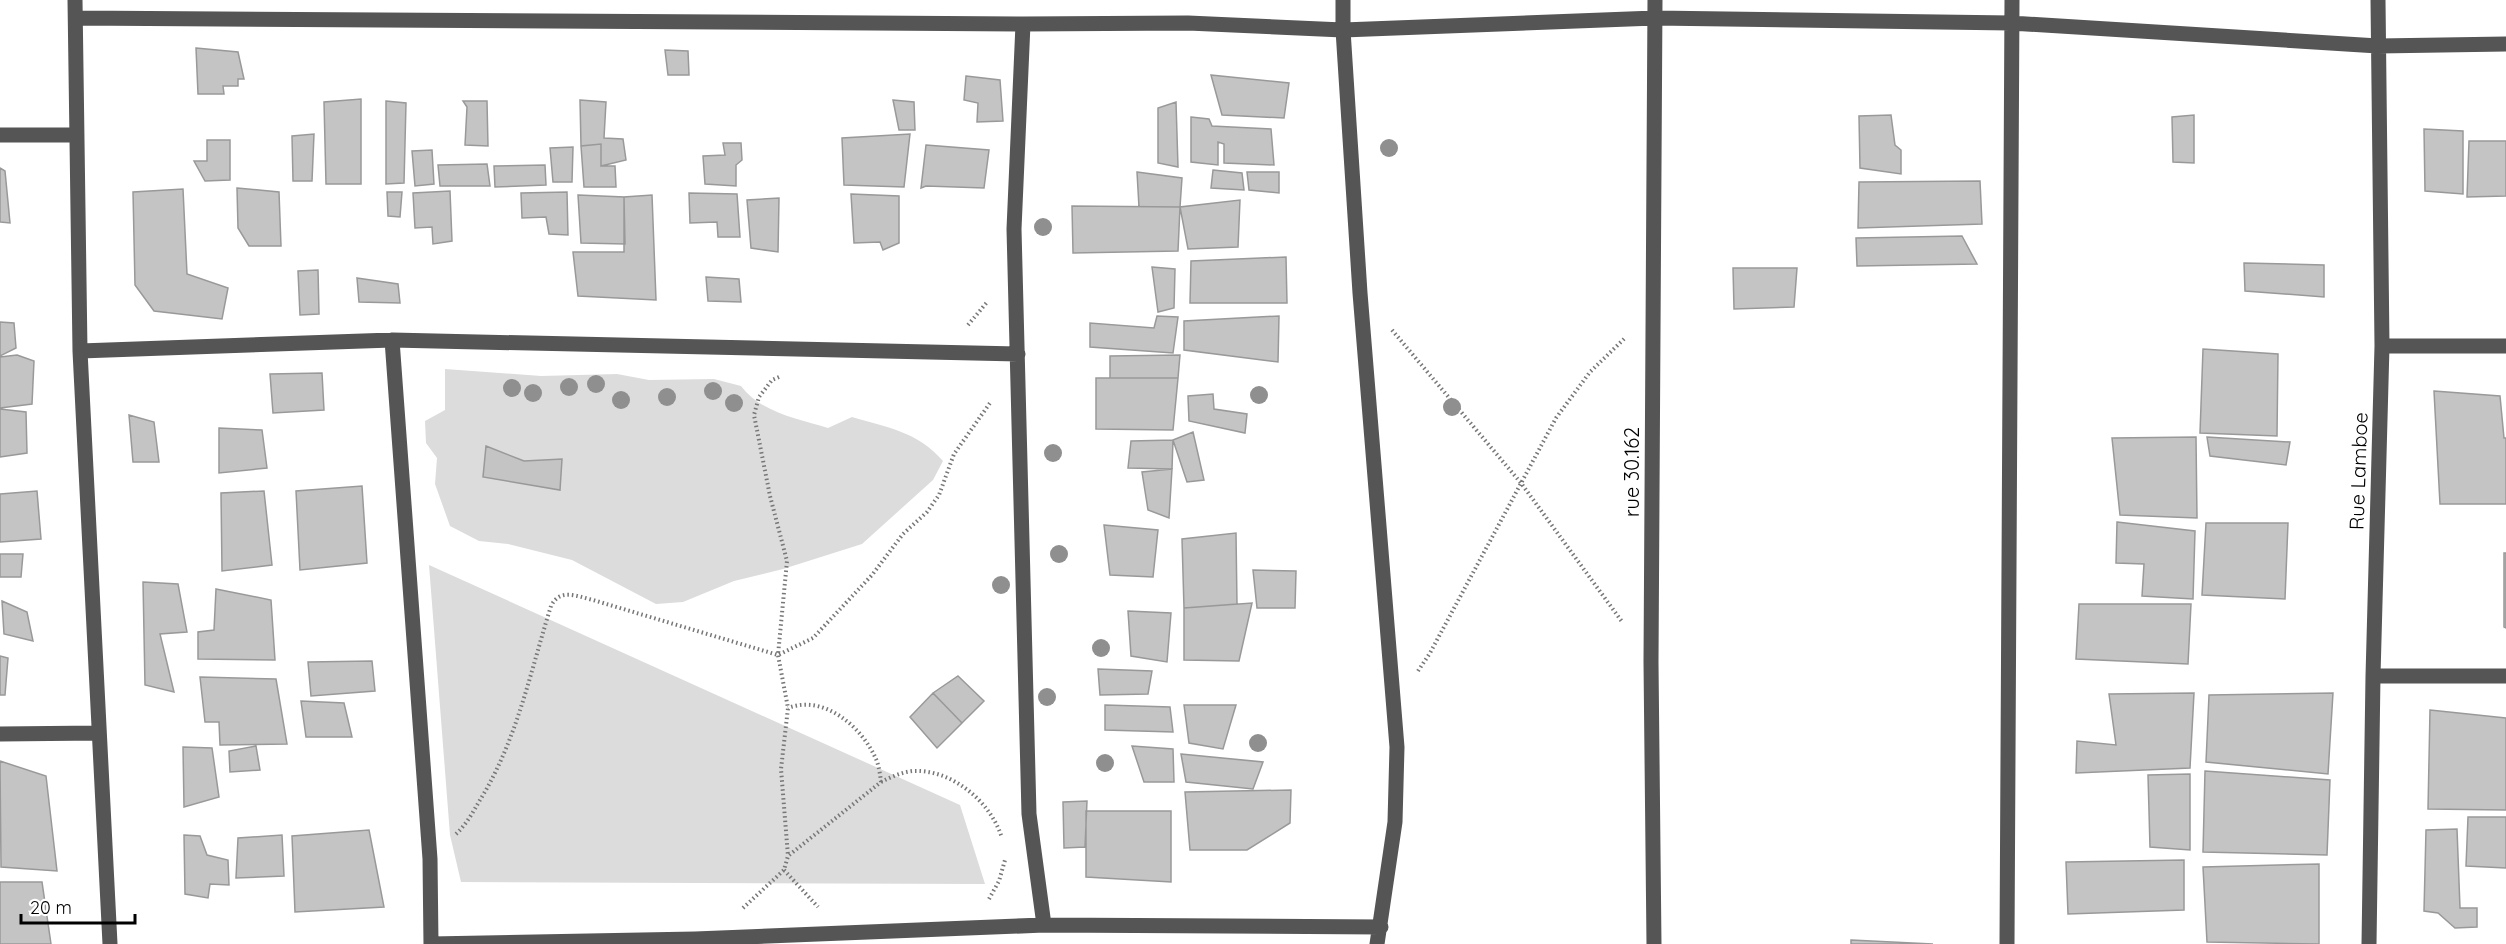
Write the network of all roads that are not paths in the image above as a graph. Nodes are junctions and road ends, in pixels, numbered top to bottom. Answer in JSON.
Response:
{"nodes":[{"id":1,"x":75,"y":0,"type":"edge"},
{"id":2,"x":1343,"y":0,"type":"edge"},
{"id":3,"x":1655,"y":0,"type":"edge"},
{"id":4,"x":2012,"y":0,"type":"edge"},
{"id":5,"x":2378,"y":0,"type":"edge"},
{"id":6,"x":76,"y":18,"type":"junction"},
{"id":7,"x":1655,"y":18,"type":"junction"},
{"id":8,"x":2012,"y":23,"type":"junction"},
{"id":9,"x":1023,"y":24,"type":"junction"},
{"id":10,"x":1343,"y":30,"type":"junction"},
{"id":11,"x":2506,"y":44,"type":"edge"},
{"id":12,"x":2378,"y":46,"type":"junction"},
{"id":13,"x":0,"y":135,"type":"edge"},
{"id":14,"x":77,"y":135,"type":"junction"},
{"id":15,"x":392,"y":340,"type":"junction"},
{"id":16,"x":2382,"y":346,"type":"junction"},
{"id":17,"x":2506,"y":346,"type":"edge"},
{"id":18,"x":80,"y":351,"type":"junction"},
{"id":19,"x":1018,"y":354,"type":"junction"},
{"id":20,"x":2373,"y":676,"type":"junction"},
{"id":21,"x":2506,"y":676,"type":"edge"},
{"id":22,"x":99,"y":733,"type":"junction"},
{"id":23,"x":0,"y":734,"type":"edge"},
{"id":24,"x":1044,"y":925,"type":"junction"},
{"id":25,"x":1381,"y":927,"type":"junction"},
{"id":26,"x":110,"y":944,"type":"edge"},
{"id":27,"x":431,"y":944,"type":"edge"},
{"id":28,"x":1377,"y":944,"type":"edge"},
{"id":29,"x":1654,"y":944,"type":"edge"},
{"id":30,"x":2007,"y":944,"type":"edge"},
{"id":31,"x":2369,"y":944,"type":"edge"}],
"edges":[{"from":1,"to":6,"type":"street"},
{"from":2,"to":10,"type":"street"},
{"from":3,"to":7,"type":"street","name":"rue 30.162"},
{"from":4,"to":8,"type":"street"},
{"from":5,"to":12,"type":"street","name":"Rue Lamboe"},
{"from":6,"to":9,"type":"street"},
{"from":6,"to":14,"type":"street"},
{"from":7,"to":8,"type":"street"},
{"from":7,"to":10,"type":"street"},
{"from":7,"to":29,"type":"street","name":"rue 30.162"},
{"from":8,"to":12,"type":"street"},
{"from":8,"to":30,"type":"street"},
{"from":9,"to":10,"type":"street"},
{"from":9,"to":19,"type":"street"},
{"from":10,"to":25,"type":"street"},
{"from":11,"to":12,"type":"street"},
{"from":12,"to":16,"type":"street","name":"Rue Lamboe"},
{"from":13,"to":14,"type":"street"},
{"from":14,"to":18,"type":"street"},
{"from":15,"to":18,"type":"street"},
{"from":15,"to":19,"type":"street"},
{"from":15,"to":27,"type":"street"},
{"from":16,"to":17,"type":"street"},
{"from":16,"to":20,"type":"street","name":"Rue Lamboe"},
{"from":18,"to":22,"type":"street"},
{"from":19,"to":24,"type":"street"},
{"from":20,"to":21,"type":"street"},
{"from":20,"to":31,"type":"street","name":"Rue Lamboe"},
{"from":22,"to":23,"type":"street"},
{"from":22,"to":26,"type":"street"},
{"from":24,"to":25,"type":"street"},
{"from":24,"to":27,"type":"street"},
{"from":25,"to":28,"type":"street"}]}
